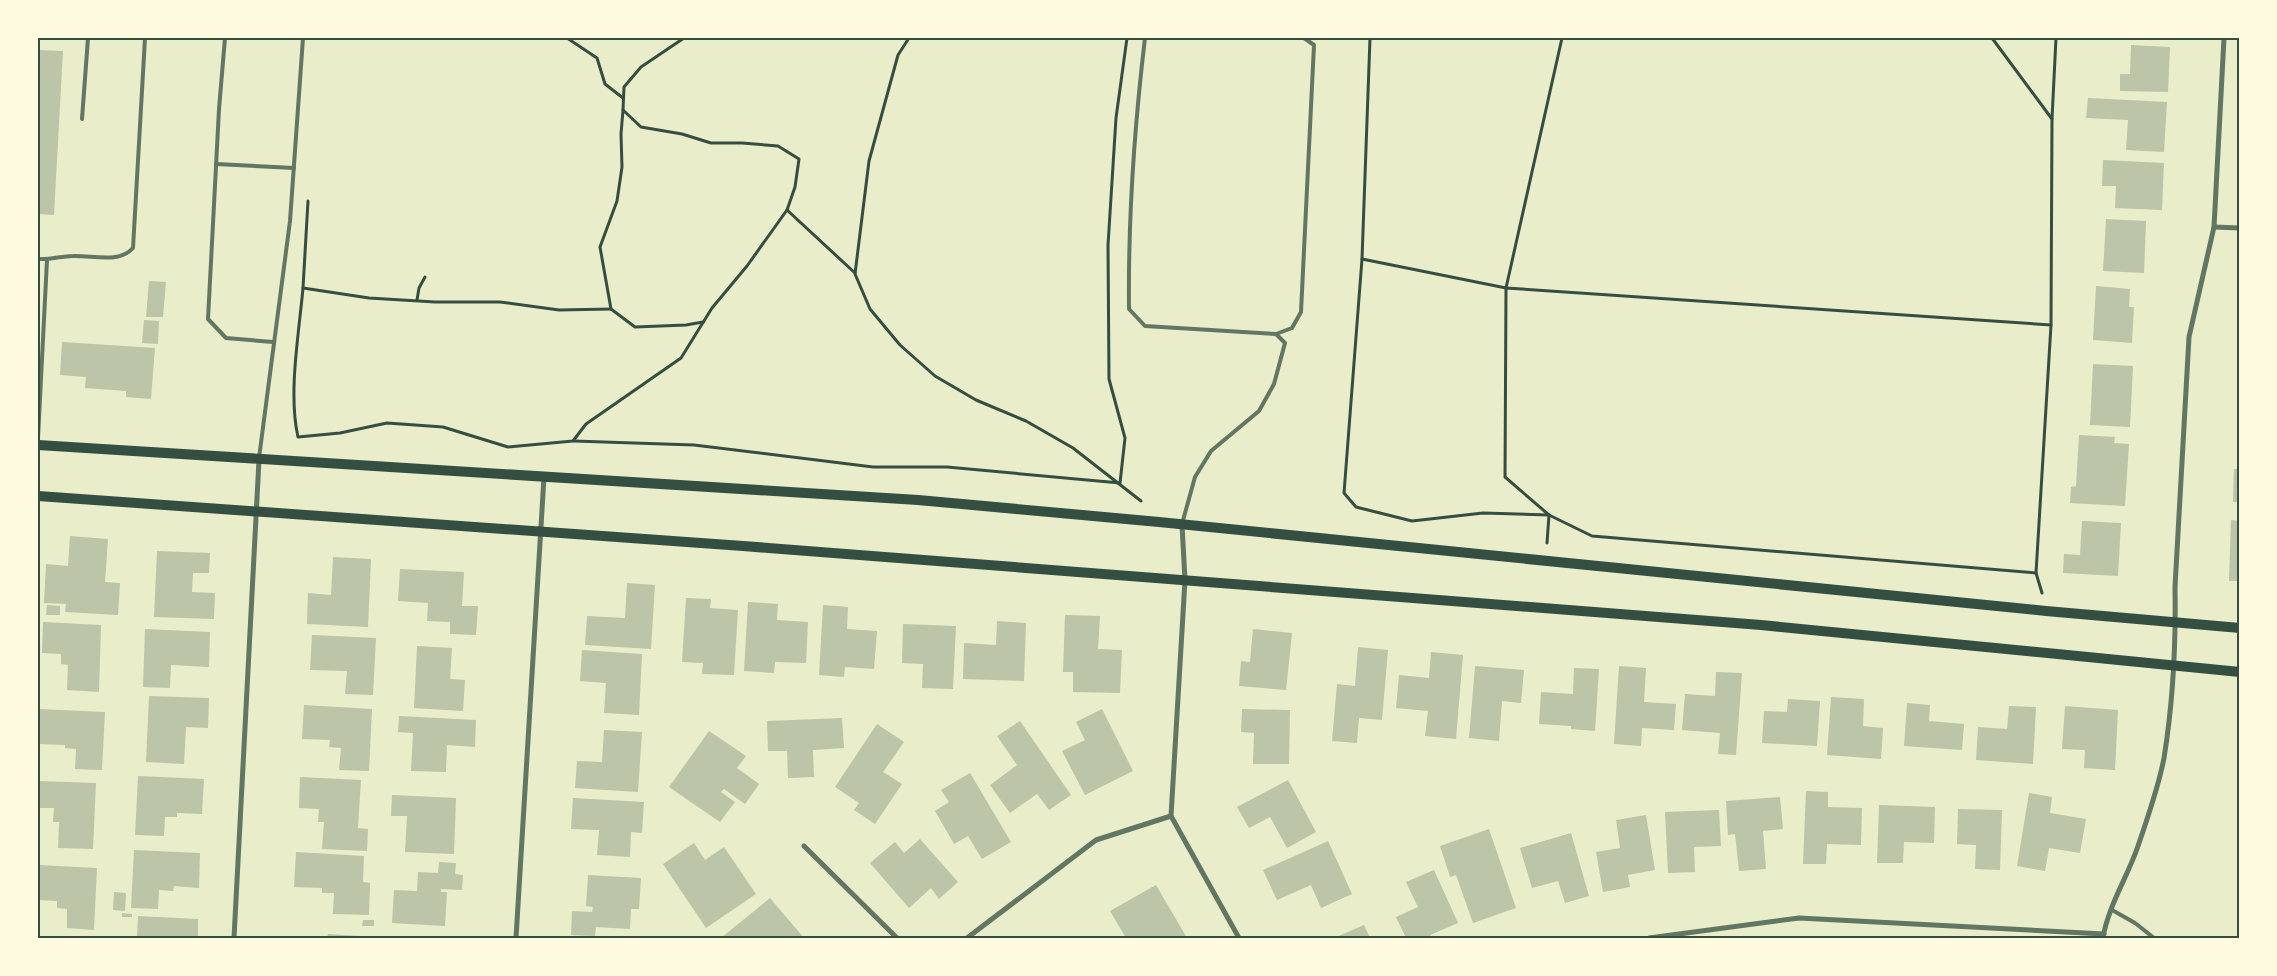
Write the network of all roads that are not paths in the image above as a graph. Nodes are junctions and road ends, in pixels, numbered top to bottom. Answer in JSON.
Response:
{"nodes":[{"id":1,"x":88,"y":38,"type":"edge"},
{"id":2,"x":144,"y":38,"type":"edge"},
{"id":3,"x":225,"y":38,"type":"edge"},
{"id":4,"x":303,"y":38,"type":"edge"},
{"id":5,"x":1145,"y":38,"type":"edge"},
{"id":6,"x":1304,"y":38,"type":"edge"},
{"id":7,"x":2224,"y":38,"type":"edge"},
{"id":8,"x":82,"y":119,"type":"dead end"},
{"id":9,"x":216,"y":164,"type":"junction"},
{"id":10,"x":294,"y":168,"type":"junction"},
{"id":11,"x":2214,"y":227,"type":"junction"},
{"id":12,"x":2240,"y":228,"type":"edge"},
{"id":13,"x":38,"y":259,"type":"edge"},
{"id":14,"x":47,"y":260,"type":"junction"},
{"id":15,"x":1276,"y":334,"type":"junction"},
{"id":16,"x":273,"y":342,"type":"junction"},
{"id":17,"x":38,"y":438,"type":"edge"},
{"id":18,"x":38,"y":445,"type":"edge"},
{"id":19,"x":259,"y":460,"type":"junction"},
{"id":20,"x":544,"y":477,"type":"junction"},
{"id":21,"x":38,"y":496,"type":"edge"},
{"id":22,"x":255,"y":512,"type":"junction"},
{"id":23,"x":1182,"y":525,"type":"junction"},
{"id":24,"x":541,"y":532,"type":"junction"},
{"id":25,"x":1185,"y":580,"type":"junction"},
{"id":26,"x":2176,"y":624,"type":"junction"},
{"id":27,"x":2240,"y":628,"type":"edge"},
{"id":28,"x":2174,"y":666,"type":"junction"},
{"id":29,"x":2240,"y":672,"type":"edge"},
{"id":30,"x":1171,"y":816,"type":"junction"},
{"id":31,"x":804,"y":846,"type":"dead end"},
{"id":32,"x":2112,"y":910,"type":"junction"},
{"id":33,"x":2104,"y":936,"type":"edge"},
{"id":34,"x":234,"y":938,"type":"edge"},
{"id":35,"x":516,"y":938,"type":"edge"},
{"id":36,"x":897,"y":938,"type":"edge"},
{"id":37,"x":967,"y":938,"type":"edge"},
{"id":38,"x":1239,"y":938,"type":"edge"},
{"id":39,"x":1649,"y":938,"type":"edge"},
{"id":40,"x":2154,"y":938,"type":"edge"}],
"edges":[{"from":1,"to":8,"type":"lane"},
{"from":2,"to":14,"type":"lane"},
{"from":3,"to":9,"type":"lane"},
{"from":4,"to":10,"type":"lane"},
{"from":5,"to":15,"type":"lane"},
{"from":6,"to":15,"type":"lane"},
{"from":7,"to":11,"type":"street"},
{"from":9,"to":10,"type":"lane"},
{"from":9,"to":16,"type":"lane"},
{"from":10,"to":16,"type":"lane"},
{"from":11,"to":12,"type":"street"},
{"from":11,"to":26,"type":"street"},
{"from":13,"to":14,"type":"lane"},
{"from":14,"to":17,"type":"lane"},
{"from":15,"to":23,"type":"lane"},
{"from":16,"to":19,"type":"lane"},
{"from":18,"to":19,"type":"main road"},
{"from":19,"to":20,"type":"main road"},
{"from":19,"to":22,"type":"street"},
{"from":20,"to":23,"type":"main road"},
{"from":20,"to":24,"type":"street"},
{"from":21,"to":22,"type":"main road"},
{"from":22,"to":24,"type":"main road"},
{"from":22,"to":34,"type":"street"},
{"from":23,"to":25,"type":"street"},
{"from":23,"to":26,"type":"main road"},
{"from":24,"to":25,"type":"main road"},
{"from":24,"to":35,"type":"street"},
{"from":25,"to":28,"type":"main road"},
{"from":25,"to":30,"type":"street"},
{"from":26,"to":27,"type":"main road"},
{"from":26,"to":28,"type":"street"},
{"from":28,"to":29,"type":"main road"},
{"from":28,"to":32,"type":"street"},
{"from":30,"to":37,"type":"street"},
{"from":30,"to":38,"type":"street"},
{"from":31,"to":36,"type":"street"},
{"from":32,"to":33,"type":"street"},
{"from":32,"to":40,"type":"lane"},
{"from":33,"to":39,"type":"street"}]}
